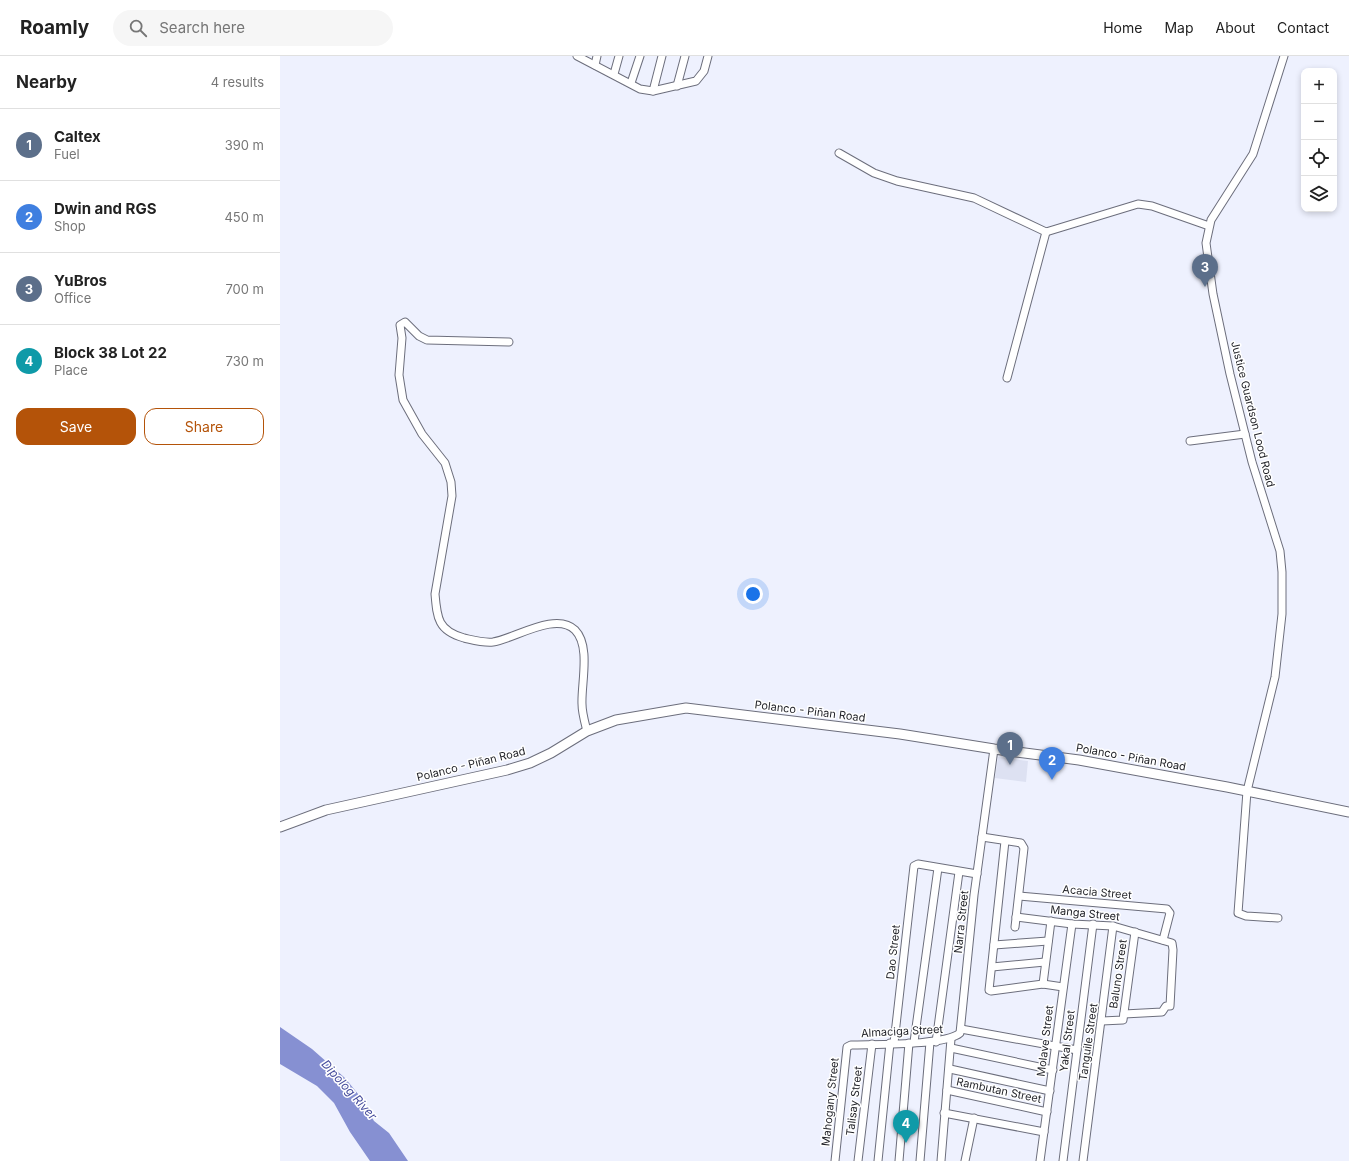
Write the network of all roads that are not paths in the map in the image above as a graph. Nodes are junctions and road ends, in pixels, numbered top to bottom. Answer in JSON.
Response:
{"nodes":[{"id":1,"x":577,"y":56,"type":"edge"},
{"id":2,"x":597,"y":56,"type":"edge"},
{"id":3,"x":619,"y":56,"type":"edge"},
{"id":4,"x":640,"y":56,"type":"edge"},
{"id":5,"x":662,"y":56,"type":"edge"},
{"id":6,"x":685,"y":56,"type":"edge"},
{"id":7,"x":708,"y":56,"type":"edge"},
{"id":8,"x":1284,"y":56,"type":"edge"},
{"id":9,"x":595,"y":65,"type":"junction"},
{"id":10,"x":614,"y":74,"type":"junction"},
{"id":11,"x":631,"y":83,"type":"junction"},
{"id":12,"x":676,"y":86,"type":"junction"},
{"id":13,"x":654,"y":91,"type":"junction"},
{"id":14,"x":839,"y":154,"type":"dead end"},
{"id":15,"x":1209,"y":226,"type":"junction"},
{"id":16,"x":1046,"y":232,"type":"junction"},
{"id":17,"x":509,"y":342,"type":"dead end"},
{"id":18,"x":1007,"y":378,"type":"dead end"},
{"id":19,"x":1245,"y":434,"type":"junction"},
{"id":20,"x":1190,"y":441,"type":"dead end"},
{"id":21,"x":587,"y":731,"type":"junction"},
{"id":22,"x":994,"y":749,"type":"junction"},
{"id":23,"x":1247,"y":791,"type":"junction"},
{"id":24,"x":1349,"y":812,"type":"edge"},
{"id":25,"x":280,"y":827,"type":"edge"},
{"id":26,"x":982,"y":837,"type":"junction"},
{"id":27,"x":1005,"y":841,"type":"junction"},
{"id":28,"x":938,"y":868,"type":"junction"},
{"id":29,"x":959,"y":872,"type":"junction"},
{"id":30,"x":977,"y":874,"type":"junction"},
{"id":31,"x":1019,"y":896,"type":"junction"},
{"id":32,"x":1016,"y":916,"type":"junction"},
{"id":33,"x":1278,"y":918,"type":"dead end"},
{"id":34,"x":1051,"y":921,"type":"junction"},
{"id":35,"x":1072,"y":924,"type":"junction"},
{"id":36,"x":1093,"y":924,"type":"junction"},
{"id":37,"x":1113,"y":926,"type":"junction"},
{"id":38,"x":1015,"y":927,"type":"dead end"},
{"id":39,"x":1135,"y":932,"type":"junction"},
{"id":40,"x":1163,"y":940,"type":"junction"},
{"id":41,"x":1048,"y":941,"type":"junction"},
{"id":42,"x":994,"y":945,"type":"junction"},
{"id":43,"x":1045,"y":962,"type":"junction"},
{"id":44,"x":992,"y":966,"type":"junction"},
{"id":45,"x":1043,"y":984,"type":"junction"},
{"id":46,"x":1063,"y":987,"type":"junction"},
{"id":47,"x":1123,"y":1017,"type":"junction"},
{"id":48,"x":1102,"y":1021,"type":"junction"},
{"id":49,"x":961,"y":1029,"type":"junction"},
{"id":50,"x":954,"y":1037,"type":"junction"},
{"id":51,"x":912,"y":1042,"type":"junction"},
{"id":52,"x":933,"y":1042,"type":"junction"},
{"id":53,"x":892,"y":1043,"type":"junction"},
{"id":54,"x":872,"y":1044,"type":"junction"},
{"id":55,"x":849,"y":1046,"type":"joint"},
{"id":56,"x":1056,"y":1047,"type":"junction"},
{"id":57,"x":951,"y":1048,"type":"junction"},
{"id":58,"x":1077,"y":1050,"type":"junction"},
{"id":59,"x":950,"y":1069,"type":"junction"},
{"id":60,"x":1053,"y":1070,"type":"junction"},
{"id":61,"x":947,"y":1090,"type":"junction"},
{"id":62,"x":1050,"y":1091,"type":"junction"},
{"id":63,"x":1047,"y":1112,"type":"junction"},
{"id":64,"x":944,"y":1113,"type":"junction"},
{"id":65,"x":974,"y":1118,"type":"junction"},
{"id":66,"x":1044,"y":1132,"type":"junction"},
{"id":67,"x":835,"y":1161,"type":"edge"},
{"id":68,"x":858,"y":1161,"type":"edge"},
{"id":69,"x":878,"y":1161,"type":"edge"},
{"id":70,"x":898,"y":1161,"type":"edge"},
{"id":71,"x":920,"y":1161,"type":"edge"},
{"id":72,"x":941,"y":1161,"type":"edge"},
{"id":73,"x":965,"y":1161,"type":"edge"},
{"id":74,"x":1040,"y":1161,"type":"edge"},
{"id":75,"x":1062,"y":1161,"type":"edge"},
{"id":76,"x":1083,"y":1161,"type":"edge"}],
"edges":[{"from":1,"to":9,"type":"street"},
{"from":2,"to":9,"type":"street"},
{"from":3,"to":10,"type":"street"},
{"from":4,"to":11,"type":"street"},
{"from":5,"to":13,"type":"street"},
{"from":6,"to":12,"type":"street"},
{"from":7,"to":12,"type":"street"},
{"from":8,"to":15,"type":"street","name":"Justice Guardson Lood Road"},
{"from":9,"to":10,"type":"street"},
{"from":10,"to":11,"type":"street"},
{"from":11,"to":13,"type":"street"},
{"from":12,"to":13,"type":"street"},
{"from":14,"to":16,"type":"street"},
{"from":15,"to":16,"type":"street"},
{"from":15,"to":19,"type":"street","name":"Justice Guardson Lood Road"},
{"from":16,"to":18,"type":"street"},
{"from":17,"to":21,"type":"street"},
{"from":19,"to":20,"type":"street"},
{"from":19,"to":23,"type":"street","name":"Justice Guardson Lood Road"},
{"from":21,"to":22,"type":"main road","name":"Polanco - Piñan Road"},
{"from":21,"to":25,"type":"main road","name":"Polanco - Piñan Road"},
{"from":22,"to":23,"type":"main road","name":"Polanco - Piñan Road"},
{"from":22,"to":26,"type":"street","name":"Narra Street"},
{"from":23,"to":24,"type":"main road","name":"Polanco - Piñan Road"},
{"from":23,"to":33,"type":"street","name":"Justice Guardson Lood Road"},
{"from":26,"to":27,"type":"street"},
{"from":26,"to":30,"type":"street","name":"Narra Street"},
{"from":27,"to":31,"type":"street"},
{"from":27,"to":42,"type":"street"},
{"from":28,"to":29,"type":"street"},
{"from":28,"to":51,"type":"street"},
{"from":28,"to":53,"type":"street","name":"Dao Street"},
{"from":29,"to":30,"type":"street"},
{"from":29,"to":52,"type":"street"},
{"from":30,"to":49,"type":"street","name":"Narra Street"},
{"from":31,"to":32,"type":"street"},
{"from":31,"to":40,"type":"street","name":"Acacia Street"},
{"from":32,"to":34,"type":"street","name":"Manga Street"},
{"from":32,"to":38,"type":"street"},
{"from":34,"to":35,"type":"street","name":"Manga Street"},
{"from":34,"to":41,"type":"street"},
{"from":35,"to":36,"type":"street","name":"Manga Street"},
{"from":35,"to":46,"type":"street","name":"Molave Street"},
{"from":36,"to":37,"type":"street","name":"Manga Street"},
{"from":36,"to":58,"type":"street","name":"Yakal Street"},
{"from":37,"to":39,"type":"street","name":"Manga Street"},
{"from":37,"to":48,"type":"street","name":"Tanguile Street"},
{"from":39,"to":40,"type":"street","name":"Manga Street"},
{"from":39,"to":47,"type":"street","name":"Baluno Street"},
{"from":40,"to":47,"type":"street","name":"Manga Street"},
{"from":41,"to":42,"type":"street"},
{"from":41,"to":43,"type":"street"},
{"from":42,"to":44,"type":"street"},
{"from":43,"to":44,"type":"street"},
{"from":43,"to":45,"type":"street"},
{"from":44,"to":45,"type":"street"},
{"from":45,"to":46,"type":"street"},
{"from":46,"to":56,"type":"street","name":"Molave Street"},
{"from":47,"to":48,"type":"street"},
{"from":48,"to":76,"type":"street","name":"Tanguile Street"},
{"from":49,"to":50,"type":"street","name":"Narra Street"},
{"from":49,"to":56,"type":"street"},
{"from":50,"to":52,"type":"street","name":"Almaciga Street"},
{"from":50,"to":57,"type":"street"},
{"from":51,"to":52,"type":"street","name":"Almaciga Street"},
{"from":51,"to":53,"type":"street","name":"Almaciga Street"},
{"from":51,"to":70,"type":"street"},
{"from":52,"to":71,"type":"street"},
{"from":53,"to":54,"type":"street","name":"Almaciga Street"},
{"from":53,"to":69,"type":"street","name":"Dao Street"},
{"from":54,"to":55,"type":"street","name":"Almaciga Street"},
{"from":54,"to":68,"type":"street","name":"Talisay Street"},
{"from":55,"to":67,"type":"street","name":"Mahogany Street"},
{"from":56,"to":58,"type":"street"},
{"from":56,"to":60,"type":"street","name":"Molave Street"},
{"from":57,"to":59,"type":"street"},
{"from":57,"to":60,"type":"street"},
{"from":58,"to":75,"type":"street","name":"Yakal Street"},
{"from":59,"to":61,"type":"street"},
{"from":59,"to":62,"type":"street"},
{"from":60,"to":62,"type":"street","name":"Molave Street"},
{"from":61,"to":63,"type":"street","name":"Rambutan Street"},
{"from":61,"to":64,"type":"street"},
{"from":62,"to":63,"type":"street","name":"Molave Street"},
{"from":63,"to":66,"type":"street","name":"Molave Street"},
{"from":64,"to":65,"type":"street"},
{"from":64,"to":72,"type":"street"},
{"from":65,"to":66,"type":"street"},
{"from":65,"to":73,"type":"street"},
{"from":66,"to":74,"type":"street","name":"Molave Street"}]}
